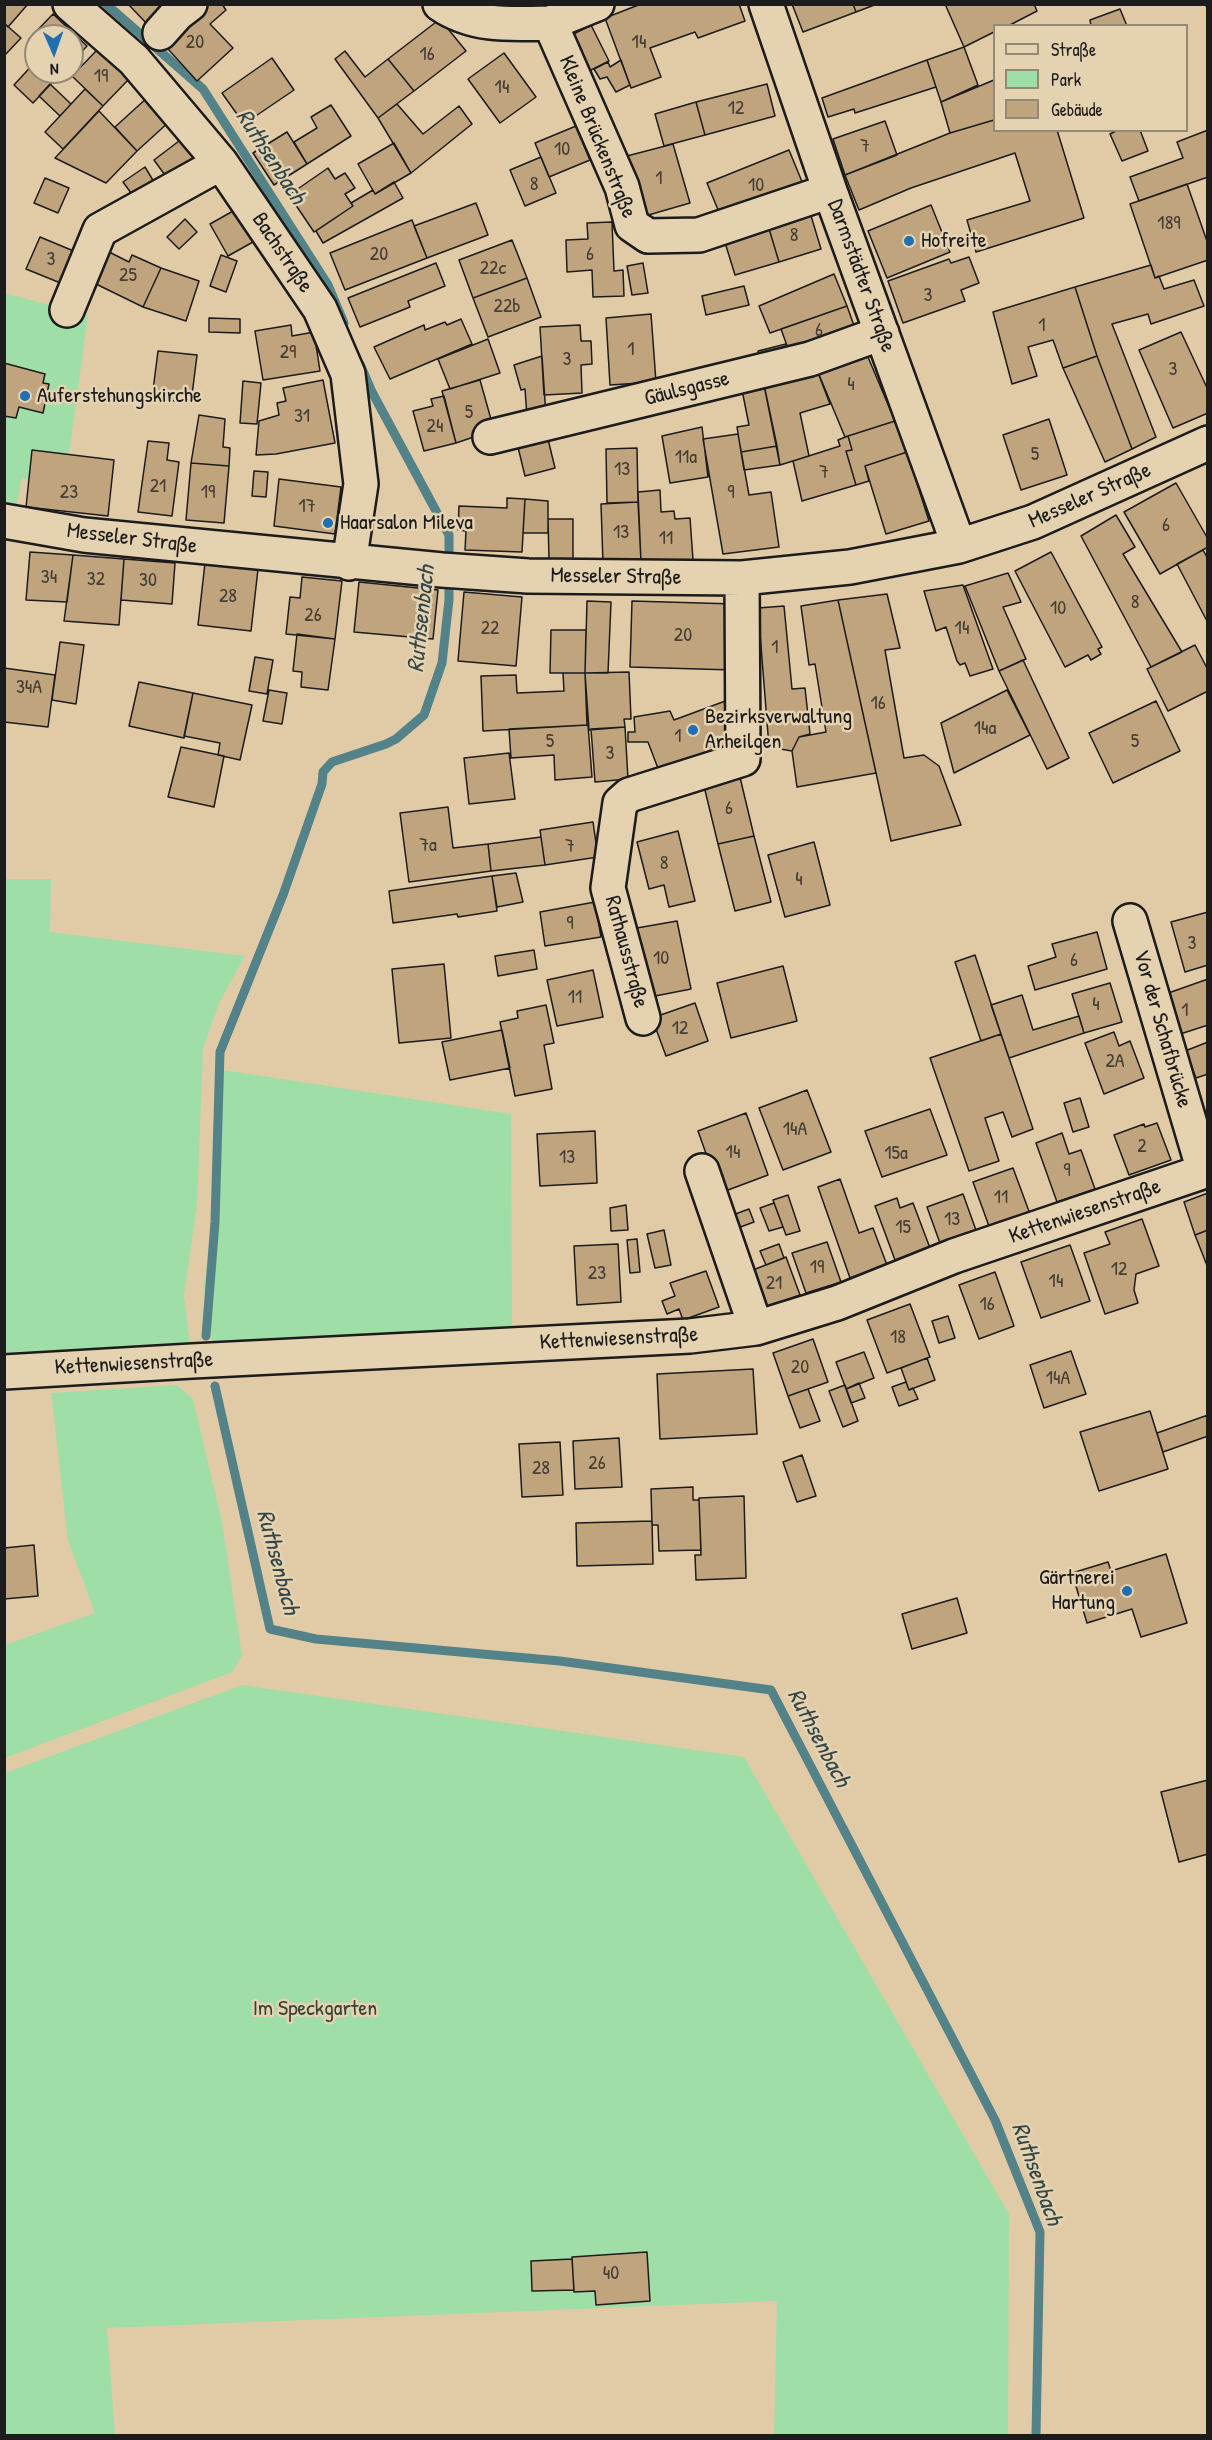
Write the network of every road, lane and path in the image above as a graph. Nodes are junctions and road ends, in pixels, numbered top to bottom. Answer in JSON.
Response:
{"nodes":[{"id":1,"x":70,"y":4,"type":"edge"},
{"id":2,"x":190,"y":4,"type":"edge"},
{"id":3,"x":440,"y":4,"type":"edge"},
{"id":4,"x":597,"y":4,"type":"edge"},
{"id":5,"x":766,"y":4,"type":"edge"},
{"id":6,"x":550,"y":24,"type":"junction"},
{"id":7,"x":160,"y":33,"type":"dead end"},
{"id":8,"x":221,"y":163,"type":"junction"},
{"id":9,"x":830,"y":191,"type":"junction"},
{"id":10,"x":67,"y":310,"type":"dead end"},
{"id":11,"x":882,"y":333,"type":"junction"},
{"id":12,"x":490,"y":437,"type":"dead end"},
{"id":13,"x":1208,"y":443,"type":"edge"},
{"id":14,"x":4,"y":521,"type":"edge"},
{"id":15,"x":959,"y":546,"type":"junction"},
{"id":16,"x":349,"y":563,"type":"junction"},
{"id":17,"x":742,"y":578,"type":"junction"},
{"id":18,"x":1130,"y":921,"type":"dead end"},
{"id":19,"x":643,"y":1018,"type":"dead end"},
{"id":20,"x":702,"y":1171,"type":"dead end"},
{"id":21,"x":1206,"y":1171,"type":"edge"},
{"id":22,"x":756,"y":1328,"type":"junction"},
{"id":23,"x":4,"y":1372,"type":"edge"}],
"edges":[{"from":1,"to":8,"type":"street","name":"Bachstraße"},
{"from":2,"to":7,"type":"street"},
{"from":3,"to":6,"type":"street"},
{"from":4,"to":6,"type":"street"},
{"from":5,"to":9,"type":"street","name":"Darmstädter Straße"},
{"from":6,"to":9,"type":"street","name":"Kleine Brückenstraße"},
{"from":8,"to":10,"type":"street"},
{"from":8,"to":16,"type":"street","name":"Bachstraße"},
{"from":9,"to":11,"type":"street","name":"Darmstädter Straße"},
{"from":11,"to":12,"type":"street","name":"Gäulsgasse"},
{"from":11,"to":15,"type":"street","name":"Darmstädter Straße"},
{"from":13,"to":15,"type":"street","name":"Messeler Straße"},
{"from":14,"to":16,"type":"street","name":"Messeler Straße"},
{"from":15,"to":17,"type":"street","name":"Messeler Straße"},
{"from":16,"to":17,"type":"street","name":"Messeler Straße"},
{"from":17,"to":19,"type":"street","name":"Rathausstraße"},
{"from":18,"to":21,"type":"street","name":"Vor der Schafbrücke"},
{"from":20,"to":22,"type":"street"},
{"from":21,"to":22,"type":"street","name":"Kettenwiesenstraße"},
{"from":22,"to":23,"type":"street","name":"Kettenwiesenstraße"}]}
